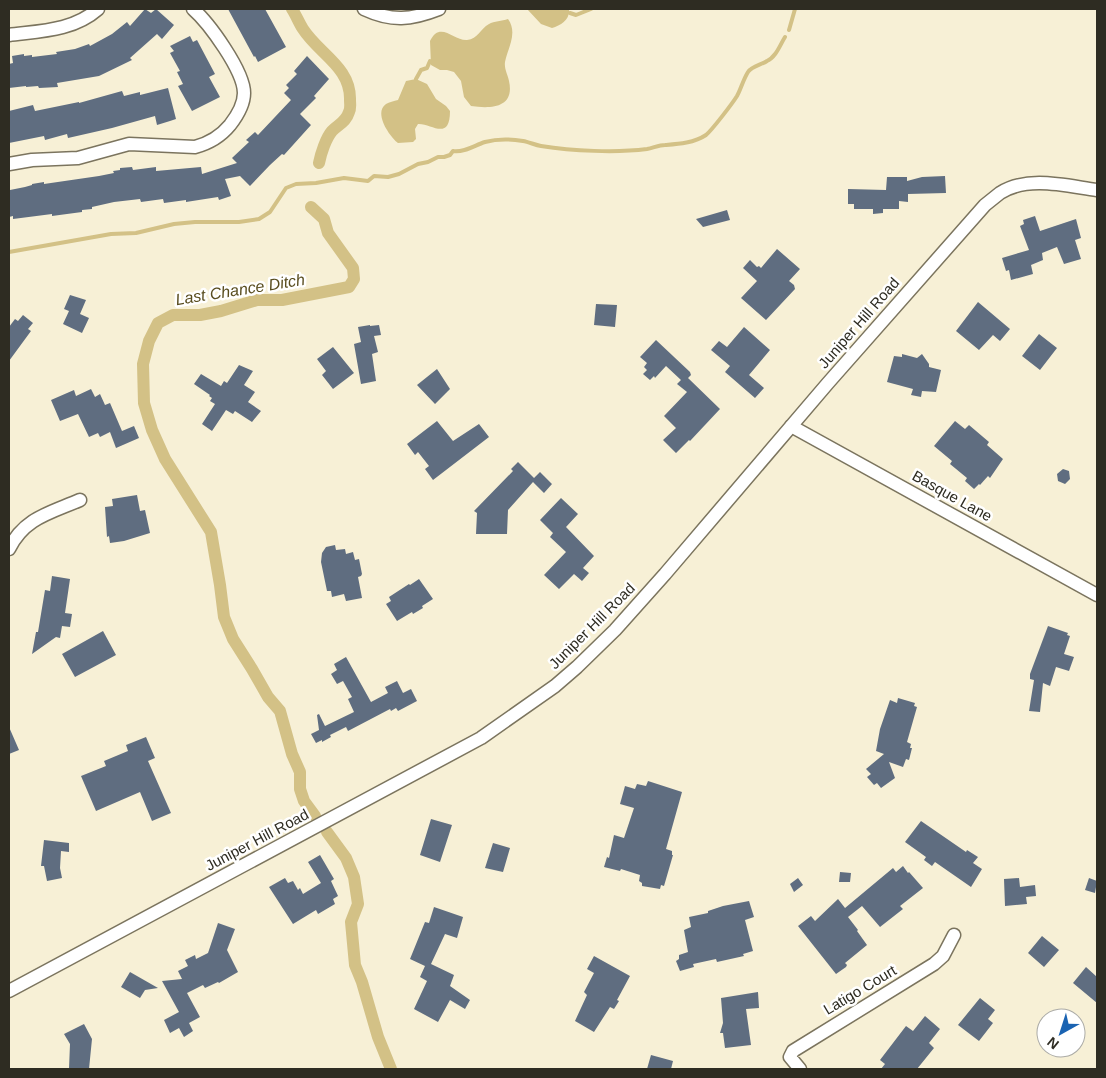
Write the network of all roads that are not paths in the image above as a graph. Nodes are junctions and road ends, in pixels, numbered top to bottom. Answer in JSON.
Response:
{"nodes":[{"id":1,"x":98,"y":9,"type":"edge"},
{"id":2,"x":193,"y":9,"type":"edge"},
{"id":3,"x":364,"y":9,"type":"edge"},
{"id":4,"x":439,"y":9,"type":"edge"},
{"id":5,"x":9,"y":34,"type":"edge"},
{"id":6,"x":9,"y":164,"type":"edge"},
{"id":7,"x":1097,"y":190,"type":"edge"},
{"id":8,"x":791,"y":426,"type":"junction"},
{"id":9,"x":80,"y":500,"type":"dead end"},
{"id":10,"x":9,"y":549,"type":"edge"},
{"id":11,"x":1097,"y":595,"type":"edge"},
{"id":12,"x":954,"y":935,"type":"dead end"},
{"id":13,"x":9,"y":991,"type":"edge"},
{"id":14,"x":800,"y":1069,"type":"edge"}],
"edges":[{"from":1,"to":5,"type":"street"},
{"from":2,"to":6,"type":"street"},
{"from":3,"to":4,"type":"street"},
{"from":7,"to":8,"type":"street","name":"Juniper Hill Road"},
{"from":8,"to":11,"type":"street","name":"Basque Lane"},
{"from":8,"to":13,"type":"street","name":"Juniper Hill Road"},
{"from":9,"to":10,"type":"street"},
{"from":12,"to":14,"type":"street","name":"Latigo Court"}]}
